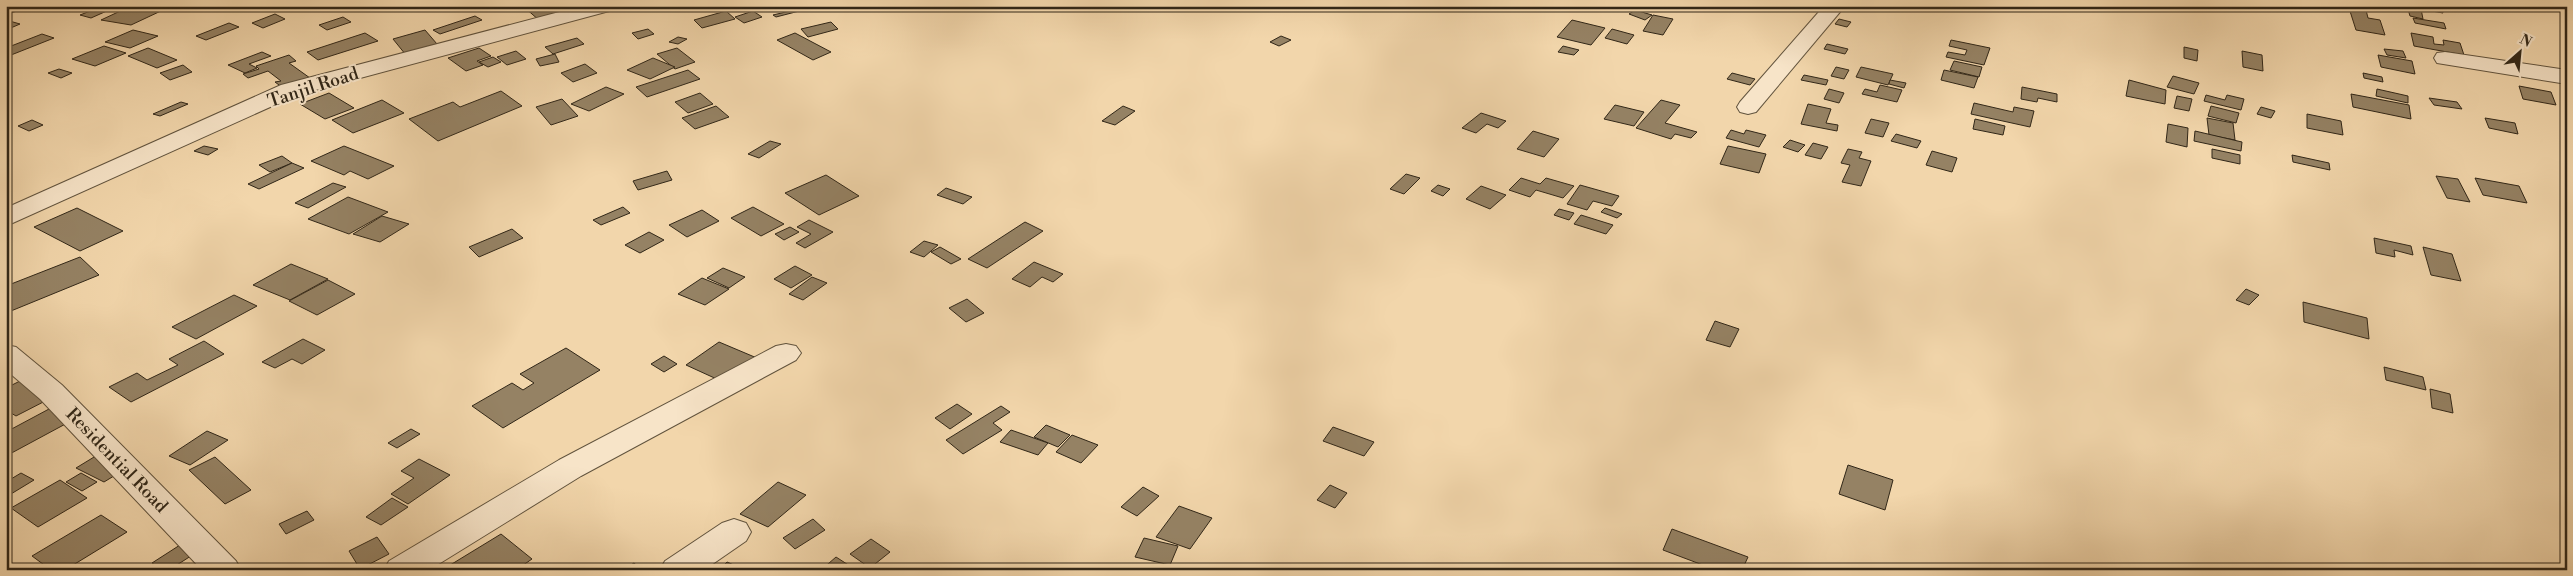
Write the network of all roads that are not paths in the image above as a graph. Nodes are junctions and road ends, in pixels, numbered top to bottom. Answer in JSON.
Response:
{"nodes":[{"id":1,"x":11,"y":6,"type":"edge"},
{"id":2,"x":606,"y":6,"type":"edge"},
{"id":3,"x":1835,"y":6,"type":"edge"},
{"id":4,"x":6,"y":8,"type":"edge"},
{"id":5,"x":2445,"y":58,"type":"dead end"},
{"id":6,"x":2567,"y":77,"type":"edge"},
{"id":7,"x":1748,"y":107,"type":"dead end"},
{"id":8,"x":6,"y":218,"type":"edge"},
{"id":9,"x":786,"y":353,"type":"dead end"},
{"id":10,"x":6,"y":354,"type":"edge"},
{"id":11,"x":734,"y":532,"type":"dead end"},
{"id":12,"x":224,"y":570,"type":"edge"},
{"id":13,"x":401,"y":570,"type":"edge"},
{"id":14,"x":678,"y":570,"type":"edge"}],
"edges":[{"from":1,"to":4,"type":"street"},
{"from":2,"to":8,"type":"street","name":"Tanjil Road"},
{"from":3,"to":7,"type":"street"},
{"from":5,"to":6,"type":"street"},
{"from":9,"to":13,"type":"street"},
{"from":10,"to":12,"type":"street","name":"Residential Road"},
{"from":11,"to":14,"type":"street"}]}
